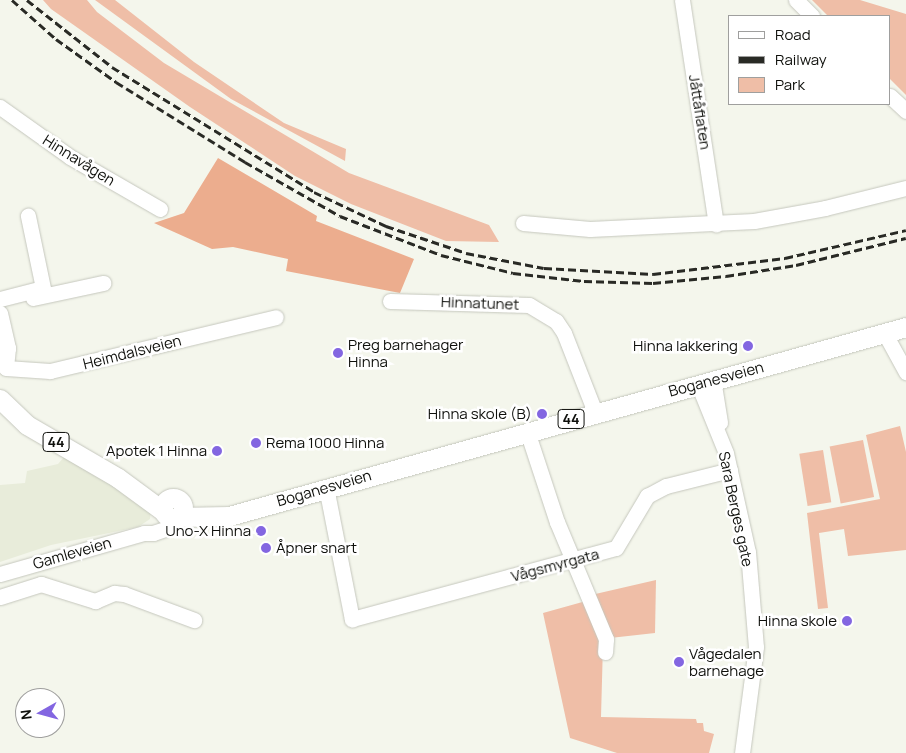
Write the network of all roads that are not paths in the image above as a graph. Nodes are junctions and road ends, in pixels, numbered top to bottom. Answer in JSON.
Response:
{"nodes":[{"id":1,"x":682,"y":0,"type":"edge"},
{"id":2,"x":796,"y":0,"type":"edge"},
{"id":3,"x":811,"y":15,"type":"edge"},
{"id":4,"x":891,"y":97,"type":"edge"},
{"id":5,"x":0,"y":107,"type":"edge"},
{"id":6,"x":906,"y":110,"type":"edge"},
{"id":7,"x":906,"y":188,"type":"edge"},
{"id":8,"x":160,"y":209,"type":"dead end"},
{"id":9,"x":28,"y":216,"type":"dead end"},
{"id":10,"x":523,"y":223,"type":"dead end"},
{"id":11,"x":716,"y":224,"type":"junction"},
{"id":12,"x":103,"y":283,"type":"dead end"},
{"id":13,"x":0,"y":299,"type":"edge"},
{"id":14,"x":390,"y":301,"type":"dead end"},
{"id":15,"x":0,"y":306,"type":"edge"},
{"id":16,"x":0,"y":313,"type":"edge"},
{"id":17,"x":276,"y":317,"type":"dead end"},
{"id":18,"x":906,"y":326,"type":"edge"},
{"id":19,"x":884,"y":332,"type":"junction"},
{"id":20,"x":4,"y":349,"type":"edge"},
{"id":21,"x":906,"y":372,"type":"edge"},
{"id":22,"x":706,"y":382,"type":"junction"},
{"id":23,"x":0,"y":399,"type":"edge"},
{"id":24,"x":596,"y":412,"type":"junction"},
{"id":25,"x":527,"y":431,"type":"junction"},
{"id":26,"x":730,"y":470,"type":"junction"},
{"id":27,"x":326,"y":487,"type":"junction"},
{"id":28,"x":172,"y":510,"type":"junction"},
{"id":29,"x":50,"y":559,"type":"junction"},
{"id":30,"x":573,"y":559,"type":"junction"},
{"id":31,"x":0,"y":574,"type":"edge"},
{"id":32,"x":46,"y":585,"type":"junction"},
{"id":33,"x":0,"y":597,"type":"edge"},
{"id":34,"x":194,"y":620,"type":"dead end"},
{"id":35,"x":605,"y":652,"type":"dead end"},
{"id":36,"x":742,"y":753,"type":"edge"}],
"edges":[{"from":1,"to":11,"type":"street","name":"Jåttåflaten"},
{"from":2,"to":3,"type":"street"},
{"from":4,"to":6,"type":"street"},
{"from":5,"to":8,"type":"street","name":"Hinnavågen"},
{"from":7,"to":11,"type":"street"},
{"from":9,"to":13,"type":"street"},
{"from":10,"to":11,"type":"street"},
{"from":12,"to":15,"type":"street"},
{"from":14,"to":24,"type":"street","name":"Hinnatunet"},
{"from":16,"to":20,"type":"street"},
{"from":17,"to":20,"type":"street","name":"Heimdalsveien"},
{"from":18,"to":19,"type":"main road","name":"Boganesveien","number":"44"},
{"from":19,"to":21,"type":"street"},
{"from":19,"to":22,"type":"main road","name":"Boganesveien","number":"44"},
{"from":22,"to":24,"type":"main road","name":"Boganesveien","number":"44"},
{"from":22,"to":26,"type":"street","name":"Sara Berges gate"},
{"from":23,"to":28,"type":"main road","number":"44"},
{"from":24,"to":25,"type":"main road","name":"Boganesveien","number":"44"},
{"from":25,"to":27,"type":"main road","name":"Boganesveien","number":"44"},
{"from":25,"to":30,"type":"street"},
{"from":26,"to":30,"type":"street","name":"Vågsmyrgata"},
{"from":26,"to":36,"type":"street","name":"Sara Berges gate"},
{"from":27,"to":28,"type":"main road","name":"Boganesveien","number":"44"},
{"from":27,"to":30,"type":"street","name":"Vågsmyrgata"},
{"from":28,"to":29,"type":"street","name":"Gamleveien"},
{"from":29,"to":31,"type":"street","name":"Gamleveien"},
{"from":29,"to":32,"type":"street"},
{"from":30,"to":35,"type":"street"},
{"from":32,"to":33,"type":"street"},
{"from":32,"to":34,"type":"street"}]}
